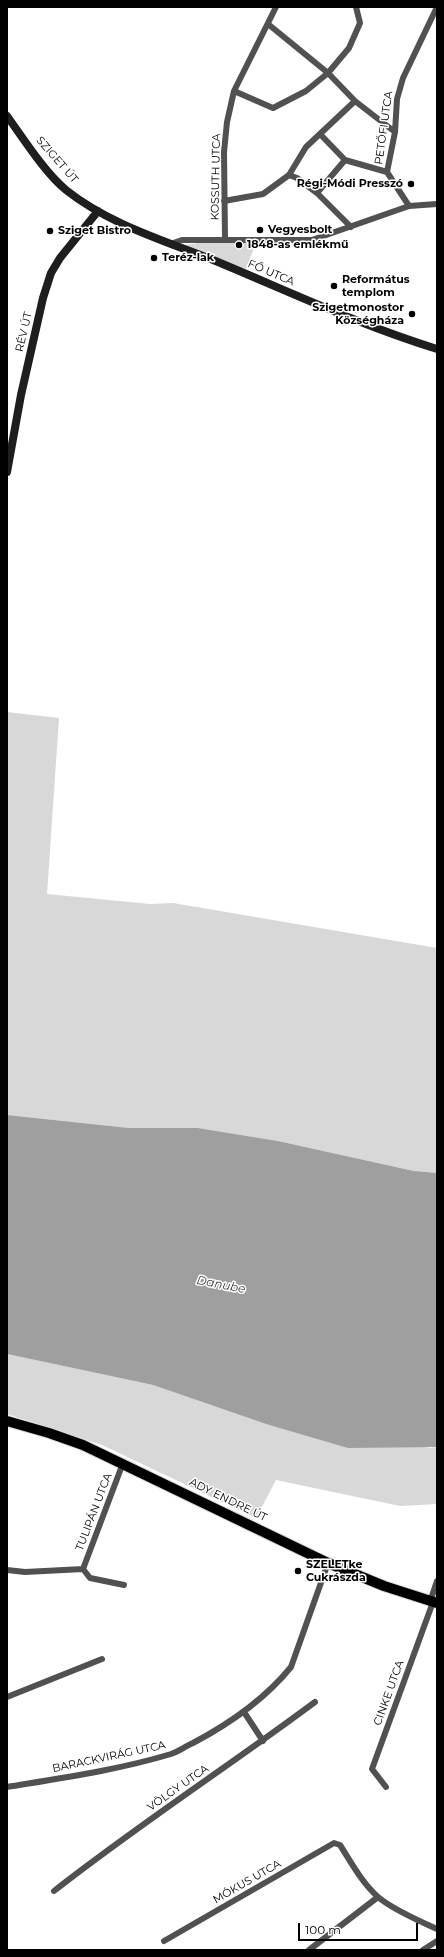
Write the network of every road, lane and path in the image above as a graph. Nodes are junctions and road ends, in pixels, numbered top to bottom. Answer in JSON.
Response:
{"nodes":[{"id":1,"x":276,"y":7,"type":"edge"},
{"id":2,"x":356,"y":7,"type":"edge"},
{"id":3,"x":437,"y":7,"type":"edge"},
{"id":4,"x":268,"y":24,"type":"junction"},
{"id":5,"x":328,"y":73,"type":"junction"},
{"id":6,"x":234,"y":91,"type":"junction"},
{"id":7,"x":354,"y":101,"type":"junction"},
{"id":8,"x":7,"y":116,"type":"edge"},
{"id":9,"x":395,"y":132,"type":"junction"},
{"id":10,"x":320,"y":134,"type":"junction"},
{"id":11,"x":345,"y":160,"type":"junction"},
{"id":12,"x":387,"y":172,"type":"junction"},
{"id":13,"x":289,"y":175,"type":"junction"},
{"id":14,"x":317,"y":193,"type":"junction"},
{"id":15,"x":224,"y":202,"type":"junction"},
{"id":16,"x":437,"y":204,"type":"edge"},
{"id":17,"x":409,"y":206,"type":"junction"},
{"id":18,"x":98,"y":211,"type":"junction"},
{"id":19,"x":351,"y":227,"type":"junction"},
{"id":20,"x":225,"y":239,"type":"junction"},
{"id":21,"x":173,"y":243,"type":"junction"},
{"id":22,"x":437,"y":349,"type":"edge"},
{"id":23,"x":7,"y":472,"type":"edge"},
{"id":24,"x":7,"y":1421,"type":"edge"},
{"id":25,"x":123,"y":1463,"type":"junction"},
{"id":26,"x":328,"y":1562,"type":"junction"},
{"id":27,"x":83,"y":1569,"type":"junction"},
{"id":28,"x":7,"y":1570,"type":"edge"},
{"id":29,"x":437,"y":1582,"type":"edge"},
{"id":30,"x":124,"y":1585,"type":"dead end"},
{"id":31,"x":435,"y":1603,"type":"edge"},
{"id":32,"x":102,"y":1659,"type":"dead end"},
{"id":33,"x":7,"y":1697,"type":"edge"},
{"id":34,"x":315,"y":1702,"type":"dead end"},
{"id":35,"x":244,"y":1712,"type":"junction"},
{"id":36,"x":263,"y":1741,"type":"junction"},
{"id":37,"x":7,"y":1787,"type":"edge"},
{"id":38,"x":386,"y":1787,"type":"dead end"},
{"id":39,"x":54,"y":1891,"type":"dead end"},
{"id":40,"x":378,"y":1897,"type":"junction"},
{"id":41,"x":437,"y":1929,"type":"edge"},
{"id":42,"x":164,"y":1941,"type":"dead end"},
{"id":43,"x":437,"y":1941,"type":"edge"},
{"id":44,"x":309,"y":1950,"type":"edge"},
{"id":45,"x":423,"y":1950,"type":"edge"}],
"edges":[{"from":1,"to":4,"type":"street","name":"KOSSUTH UTCA"},
{"from":2,"to":5,"type":"street"},
{"from":3,"to":9,"type":"street","name":"PETŐFI UTCA"},
{"from":4,"to":5,"type":"street"},
{"from":4,"to":6,"type":"street","name":"KOSSUTH UTCA"},
{"from":5,"to":6,"type":"street"},
{"from":5,"to":7,"type":"street"},
{"from":6,"to":15,"type":"street","name":"KOSSUTH UTCA"},
{"from":7,"to":9,"type":"street"},
{"from":7,"to":10,"type":"street"},
{"from":8,"to":18,"type":"main road","name":"SZIGET ÚT"},
{"from":9,"to":12,"type":"street","name":"PETŐFI UTCA"},
{"from":10,"to":11,"type":"street"},
{"from":10,"to":13,"type":"street"},
{"from":11,"to":12,"type":"street"},
{"from":11,"to":14,"type":"street"},
{"from":12,"to":17,"type":"street","name":"PETŐFI UTCA"},
{"from":13,"to":14,"type":"street"},
{"from":13,"to":15,"type":"street"},
{"from":14,"to":19,"type":"street"},
{"from":15,"to":20,"type":"street","name":"KOSSUTH UTCA"},
{"from":16,"to":17,"type":"street"},
{"from":17,"to":19,"type":"street"},
{"from":18,"to":21,"type":"main road","name":"FŐ UTCA"},
{"from":18,"to":23,"type":"main road","name":"RÉV ÚT"},
{"from":19,"to":20,"type":"street"},
{"from":20,"to":21,"type":"street"},
{"from":21,"to":22,"type":"main road","name":"FŐ UTCA"},
{"from":24,"to":25,"type":"main road","name":"ADY ENDRE ÚT"},
{"from":25,"to":26,"type":"main road","name":"ADY ENDRE ÚT"},
{"from":25,"to":27,"type":"street","name":"TULIPÁN UTCA"},
{"from":26,"to":31,"type":"main road","name":"ADY ENDRE ÚT"},
{"from":26,"to":35,"type":"street","name":"BARACKVIRÁG UTCA"},
{"from":27,"to":28,"type":"street"},
{"from":27,"to":30,"type":"street"},
{"from":29,"to":31,"type":"street"},
{"from":31,"to":38,"type":"street","name":"CINKE UTCA"},
{"from":32,"to":33,"type":"street"},
{"from":34,"to":36,"type":"street","name":"VÖLGY UTCA"},
{"from":35,"to":36,"type":"street"},
{"from":35,"to":37,"type":"street","name":"BARACKVIRÁG UTCA"},
{"from":36,"to":39,"type":"street","name":"VÖLGY UTCA"},
{"from":40,"to":41,"type":"street"},
{"from":40,"to":42,"type":"street","name":"MÓKUS UTCA"},
{"from":40,"to":44,"type":"street"},
{"from":43,"to":45,"type":"street"}]}
